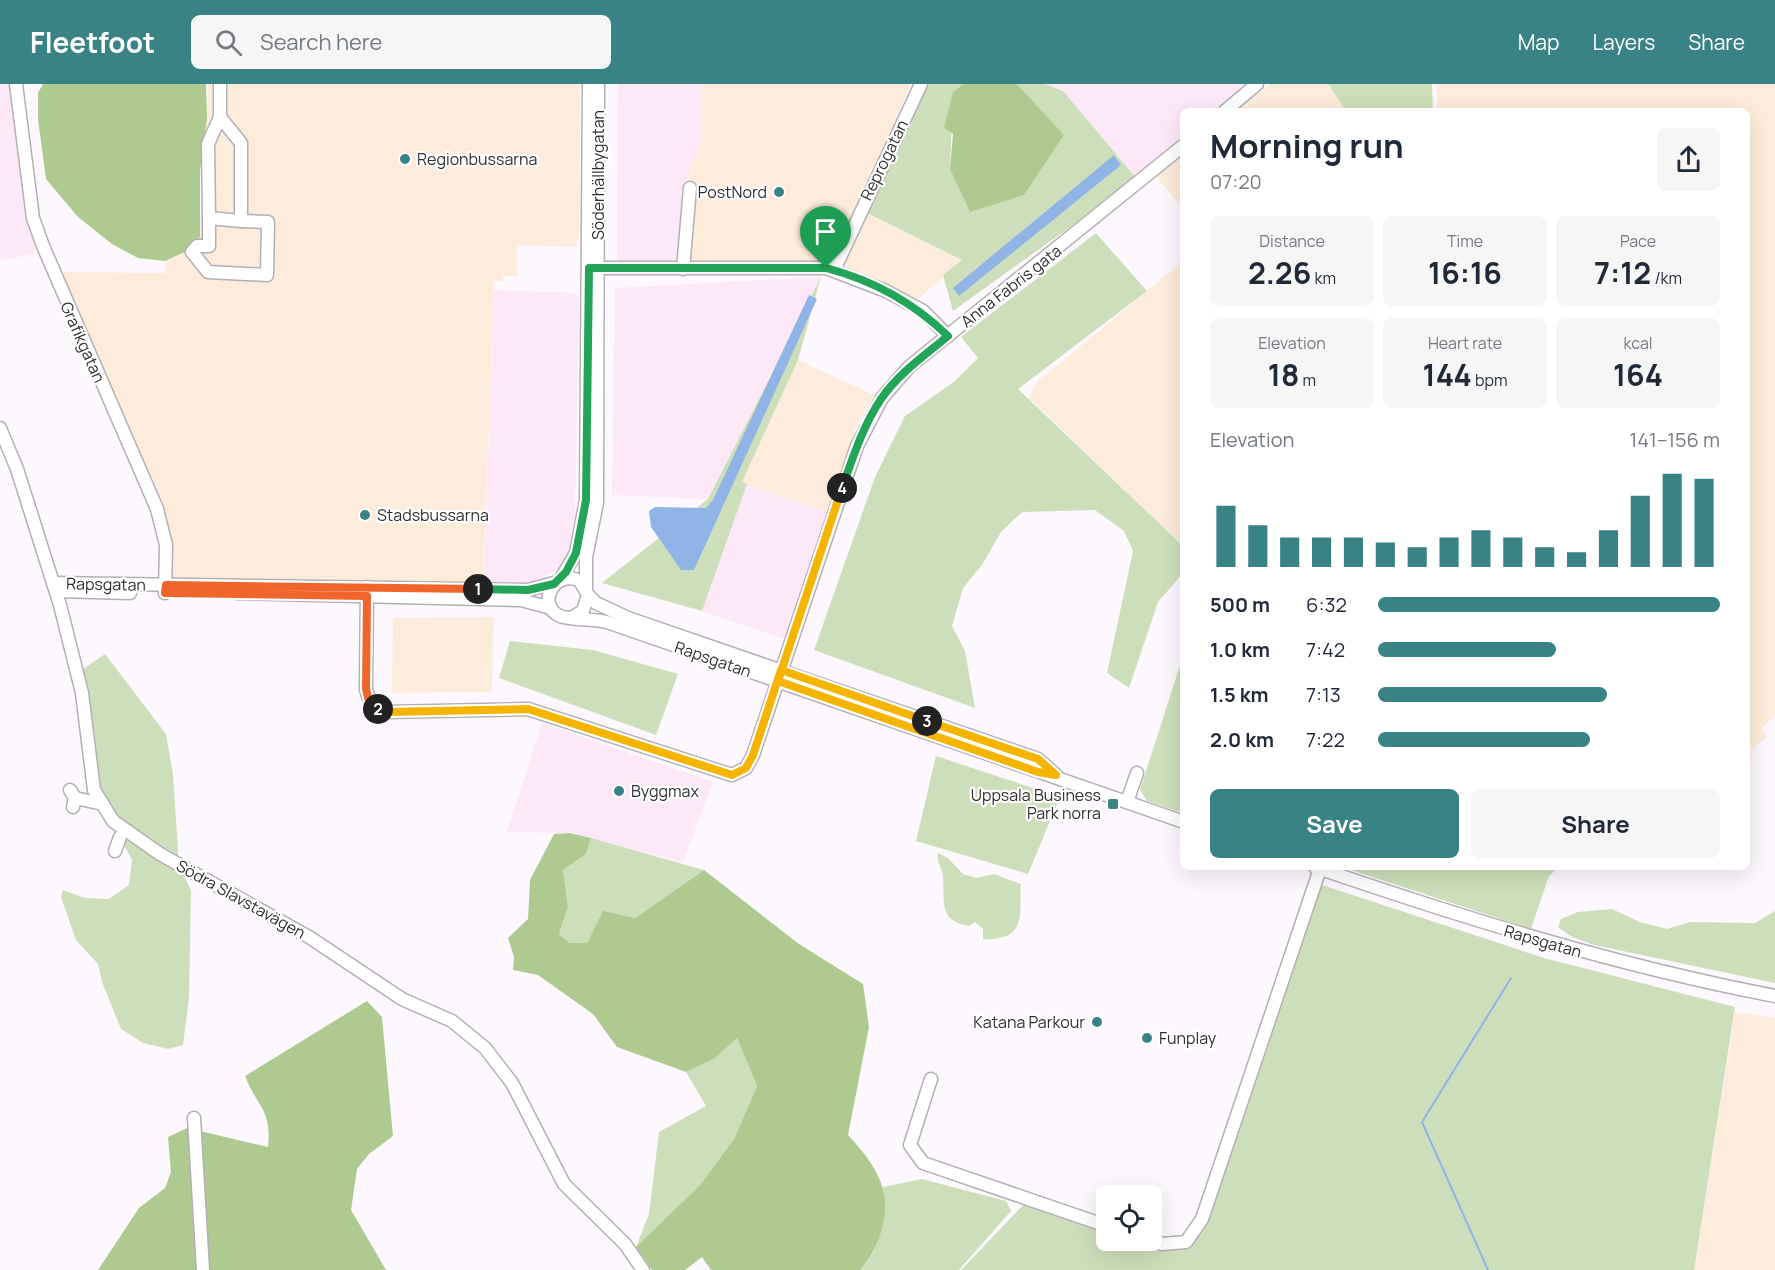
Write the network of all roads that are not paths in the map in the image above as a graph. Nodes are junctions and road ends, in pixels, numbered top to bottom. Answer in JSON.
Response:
{"nodes":[{"id":1,"x":16,"y":84,"type":"edge"},
{"id":2,"x":220,"y":84,"type":"edge"},
{"id":3,"x":589,"y":84,"type":"edge"},
{"id":4,"x":598,"y":84,"type":"edge"},
{"id":5,"x":921,"y":84,"type":"edge"},
{"id":6,"x":1257,"y":84,"type":"edge"},
{"id":7,"x":1229,"y":108,"type":"edge"},
{"id":8,"x":219,"y":117,"type":"junction"},
{"id":9,"x":1180,"y":148,"type":"edge"},
{"id":10,"x":690,"y":188,"type":"dead end"},
{"id":11,"x":209,"y":218,"type":"junction"},
{"id":12,"x":241,"y":221,"type":"junction"},
{"id":13,"x":593,"y":268,"type":"junction"},
{"id":14,"x":683,"y":268,"type":"junction"},
{"id":15,"x":834,"y":270,"type":"junction"},
{"id":16,"x":948,"y":336,"type":"junction"},
{"id":17,"x":0,"y":428,"type":"edge"},
{"id":18,"x":557,"y":582,"type":"junction"},
{"id":19,"x":55,"y":587,"type":"junction"},
{"id":20,"x":166,"y":589,"type":"junction"},
{"id":21,"x":367,"y":591,"type":"junction"},
{"id":22,"x":587,"y":592,"type":"junction"},
{"id":23,"x":551,"y":608,"type":"junction"},
{"id":24,"x":573,"y":617,"type":"junction"},
{"id":25,"x":779,"y":676,"type":"junction"},
{"id":26,"x":1137,"y":773,"type":"dead end"},
{"id":27,"x":73,"y":798,"type":"dead end"},
{"id":28,"x":1127,"y":802,"type":"junction"},
{"id":29,"x":103,"y":804,"type":"junction"},
{"id":30,"x":1180,"y":821,"type":"edge"},
{"id":31,"x":120,"y":837,"type":"dead end"},
{"id":32,"x":115,"y":851,"type":"dead end"},
{"id":33,"x":1317,"y":870,"type":"edge"},
{"id":34,"x":1324,"y":870,"type":"edge"},
{"id":35,"x":1775,"y":996,"type":"edge"},
{"id":36,"x":931,"y":1079,"type":"dead end"},
{"id":37,"x":194,"y":1118,"type":"dead end"},
{"id":38,"x":1096,"y":1222,"type":"edge"},
{"id":39,"x":1162,"y":1244,"type":"edge"},
{"id":40,"x":203,"y":1270,"type":"edge"},
{"id":41,"x":643,"y":1270,"type":"edge"}],
"edges":[{"from":1,"to":20,"type":"street","name":"Grafikgatan"},
{"from":2,"to":8,"type":"street"},
{"from":3,"to":13,"type":"street","name":"Söderhällbygatan"},
{"from":4,"to":13,"type":"street","name":"Söderhällbygatan"},
{"from":5,"to":15,"type":"street","name":"Reprogatan"},
{"from":6,"to":7,"type":"street"},
{"from":8,"to":11,"type":"street"},
{"from":8,"to":12,"type":"street"},
{"from":9,"to":16,"type":"street","name":"Anna Fabris gata"},
{"from":10,"to":14,"type":"street"},
{"from":11,"to":12,"type":"street"},
{"from":11,"to":12,"type":"street"},
{"from":13,"to":14,"type":"street"},
{"from":13,"to":18,"type":"street","name":"Söderhällbygatan"},
{"from":13,"to":22,"type":"street","name":"Söderhällbygatan"},
{"from":14,"to":15,"type":"street"},
{"from":15,"to":16,"type":"street"},
{"from":16,"to":25,"type":"street","name":"Anna Fabris gata"},
{"from":17,"to":19,"type":"street","name":"Södra Slavstavägen"},
{"from":18,"to":21,"type":"street","name":"Rapsgatan"},
{"from":18,"to":22,"type":"street"},
{"from":18,"to":23,"type":"street"},
{"from":19,"to":20,"type":"street","name":"Rapsgatan"},
{"from":19,"to":29,"type":"street","name":"Södra Slavstavägen"},
{"from":20,"to":21,"type":"street","name":"Rapsgatan"},
{"from":21,"to":23,"type":"street","name":"Rapsgatan"},
{"from":21,"to":25,"type":"street","name":"Anna Fabris gata"},
{"from":22,"to":24,"type":"street"},
{"from":22,"to":25,"type":"street","name":"Rapsgatan"},
{"from":23,"to":24,"type":"street"},
{"from":24,"to":25,"type":"street","name":"Rapsgatan"},
{"from":25,"to":28,"type":"street","name":"Rapsgatan"},
{"from":26,"to":28,"type":"street"},
{"from":27,"to":29,"type":"street"},
{"from":28,"to":30,"type":"street","name":"Rapsgatan"},
{"from":29,"to":41,"type":"street","name":"Södra Slavstavägen"},
{"from":31,"to":32,"type":"street"},
{"from":33,"to":39,"type":"street"},
{"from":34,"to":35,"type":"street","name":"Rapsgatan"},
{"from":36,"to":38,"type":"street"},
{"from":37,"to":40,"type":"street"}]}
